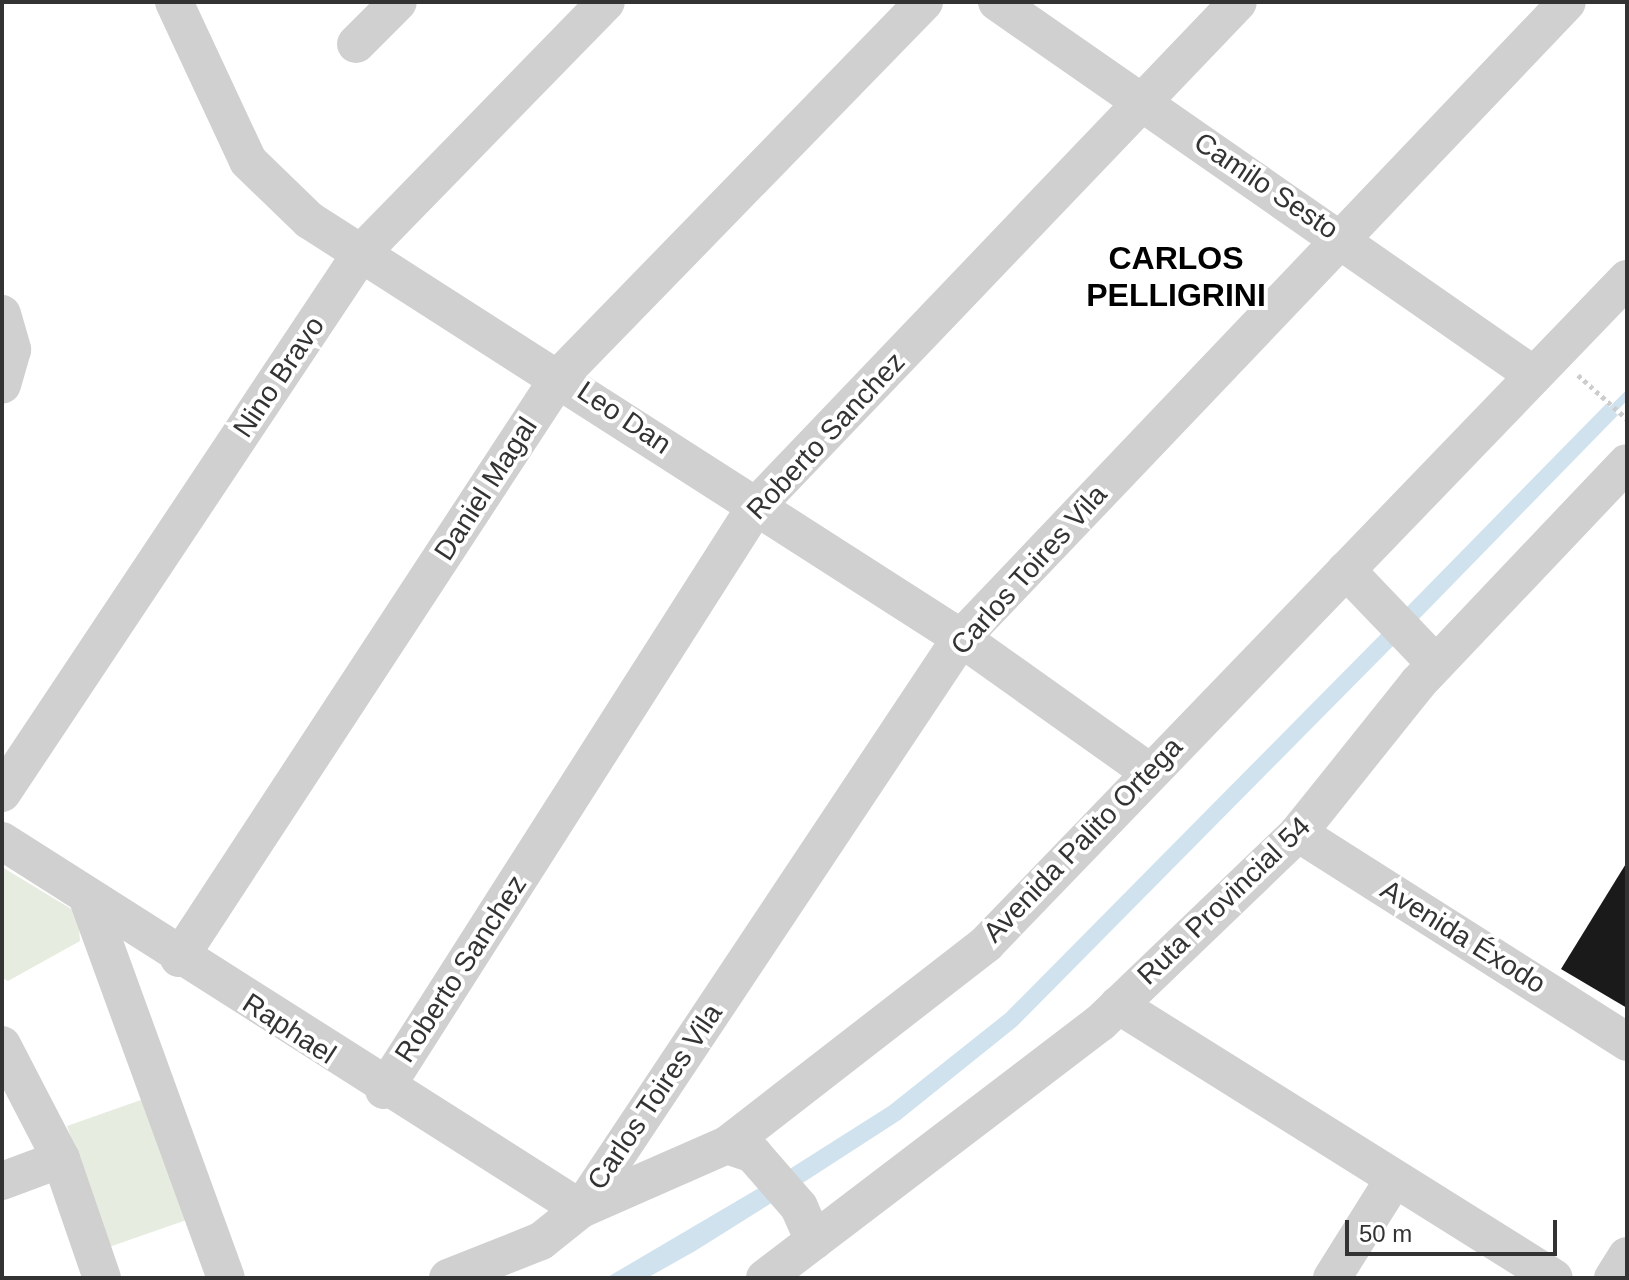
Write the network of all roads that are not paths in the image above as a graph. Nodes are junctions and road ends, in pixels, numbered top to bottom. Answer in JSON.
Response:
{"nodes":[{"id":1,"x":174,"y":2,"type":"edge"},
{"id":2,"x":398,"y":2,"type":"edge"},
{"id":3,"x":606,"y":2,"type":"edge"},
{"id":4,"x":924,"y":2,"type":"edge"},
{"id":5,"x":997,"y":2,"type":"edge"},
{"id":6,"x":1238,"y":2,"type":"edge"},
{"id":7,"x":1567,"y":2,"type":"edge"},
{"id":8,"x":356,"y":44,"type":"dead end"},
{"id":9,"x":1142,"y":102,"type":"junction"},
{"id":10,"x":1341,"y":236,"type":"junction"},
{"id":11,"x":362,"y":252,"type":"junction"},
{"id":12,"x":1627,"y":279,"type":"edge"},
{"id":13,"x":2,"y":314,"type":"edge"},
{"id":14,"x":1532,"y":374,"type":"junction"},
{"id":15,"x":560,"y":376,"type":"junction"},
{"id":16,"x":2,"y":385,"type":"edge"},
{"id":17,"x":1627,"y":463,"type":"edge"},
{"id":18,"x":756,"y":506,"type":"junction"},
{"id":19,"x":1346,"y":570,"type":"junction"},
{"id":20,"x":961,"y":638,"type":"junction"},
{"id":21,"x":1424,"y":652,"type":"junction"},
{"id":22,"x":1148,"y":771,"type":"junction"},
{"id":23,"x":2,"y":793,"type":"edge"},
{"id":24,"x":1298,"y":833,"type":"junction"},
{"id":25,"x":2,"y":841,"type":"edge"},
{"id":26,"x":88,"y":899,"type":"junction"},
{"id":27,"x":179,"y":958,"type":"junction"},
{"id":28,"x":1118,"y":1005,"type":"junction"},
{"id":29,"x":1627,"y":1042,"type":"edge"},
{"id":30,"x":2,"y":1045,"type":"edge"},
{"id":31,"x":384,"y":1090,"type":"junction"},
{"id":32,"x":740,"y":1150,"type":"junction"},
{"id":33,"x":61,"y":1159,"type":"junction"},
{"id":34,"x":1394,"y":1179,"type":"junction"},
{"id":35,"x":2,"y":1181,"type":"edge"},
{"id":36,"x":581,"y":1209,"type":"junction"},
{"id":37,"x":807,"y":1224,"type":"junction"},
{"id":38,"x":1627,"y":1256,"type":"edge"},
{"id":39,"x":102,"y":1278,"type":"edge"},
{"id":40,"x":226,"y":1278,"type":"edge"},
{"id":41,"x":448,"y":1278,"type":"edge"},
{"id":42,"x":765,"y":1278,"type":"edge"},
{"id":43,"x":1332,"y":1278,"type":"edge"},
{"id":44,"x":1554,"y":1278,"type":"edge"},
{"id":45,"x":1613,"y":1278,"type":"edge"}],
"edges":[{"from":1,"to":11,"type":"street","name":"Leo Dan"},
{"from":2,"to":8,"type":"street"},
{"from":3,"to":11,"type":"street","name":"Nino Bravo"},
{"from":4,"to":15,"type":"street","name":"Daniel Magal"},
{"from":5,"to":9,"type":"street","name":"Camilo Sesto"},
{"from":6,"to":9,"type":"street","name":"Roberto Sanchez"},
{"from":7,"to":10,"type":"street","name":"Carlos Toires Vila"},
{"from":9,"to":10,"type":"street","name":"Camilo Sesto"},
{"from":9,"to":18,"type":"street","name":"Roberto Sanchez"},
{"from":10,"to":14,"type":"street","name":"Camilo Sesto"},
{"from":10,"to":20,"type":"street","name":"Carlos Toires Vila"},
{"from":11,"to":15,"type":"street","name":"Leo Dan"},
{"from":11,"to":23,"type":"street","name":"Nino Bravo"},
{"from":12,"to":14,"type":"street","name":"Avenida Palito Ortega"},
{"from":13,"to":16,"type":"street"},
{"from":14,"to":19,"type":"street","name":"Avenida Palito Ortega"},
{"from":15,"to":18,"type":"street","name":"Leo Dan"},
{"from":15,"to":27,"type":"street","name":"Daniel Magal"},
{"from":17,"to":21,"type":"street","name":"Ruta Provincial 54"},
{"from":18,"to":20,"type":"street","name":"Leo Dan"},
{"from":18,"to":31,"type":"street","name":"Roberto Sanchez"},
{"from":19,"to":21,"type":"street"},
{"from":19,"to":22,"type":"street","name":"Avenida Palito Ortega"},
{"from":20,"to":22,"type":"street","name":"Leo Dan"},
{"from":20,"to":36,"type":"street","name":"Carlos Toires Vila"},
{"from":21,"to":24,"type":"street","name":"Ruta Provincial 54"},
{"from":22,"to":32,"type":"street","name":"Avenida Palito Ortega"},
{"from":24,"to":28,"type":"street","name":"Ruta Provincial 54"},
{"from":24,"to":29,"type":"street","name":"Avenida Éxodo"},
{"from":25,"to":26,"type":"street","name":"Raphael"},
{"from":26,"to":27,"type":"street","name":"Raphael"},
{"from":26,"to":40,"type":"street"},
{"from":27,"to":31,"type":"street","name":"Raphael"},
{"from":28,"to":34,"type":"street"},
{"from":28,"to":37,"type":"street","name":"Ruta Provincial 54"},
{"from":30,"to":33,"type":"street"},
{"from":31,"to":36,"type":"street","name":"Raphael"},
{"from":32,"to":36,"type":"street","name":"Avenida Palito Ortega"},
{"from":32,"to":37,"type":"street"},
{"from":33,"to":35,"type":"street"},
{"from":33,"to":39,"type":"street"},
{"from":34,"to":43,"type":"street"},
{"from":34,"to":44,"type":"street"},
{"from":36,"to":41,"type":"street","name":"Avenida Palito Ortega"},
{"from":37,"to":42,"type":"street","name":"Ruta Provincial 54"},
{"from":38,"to":45,"type":"street"}]}
